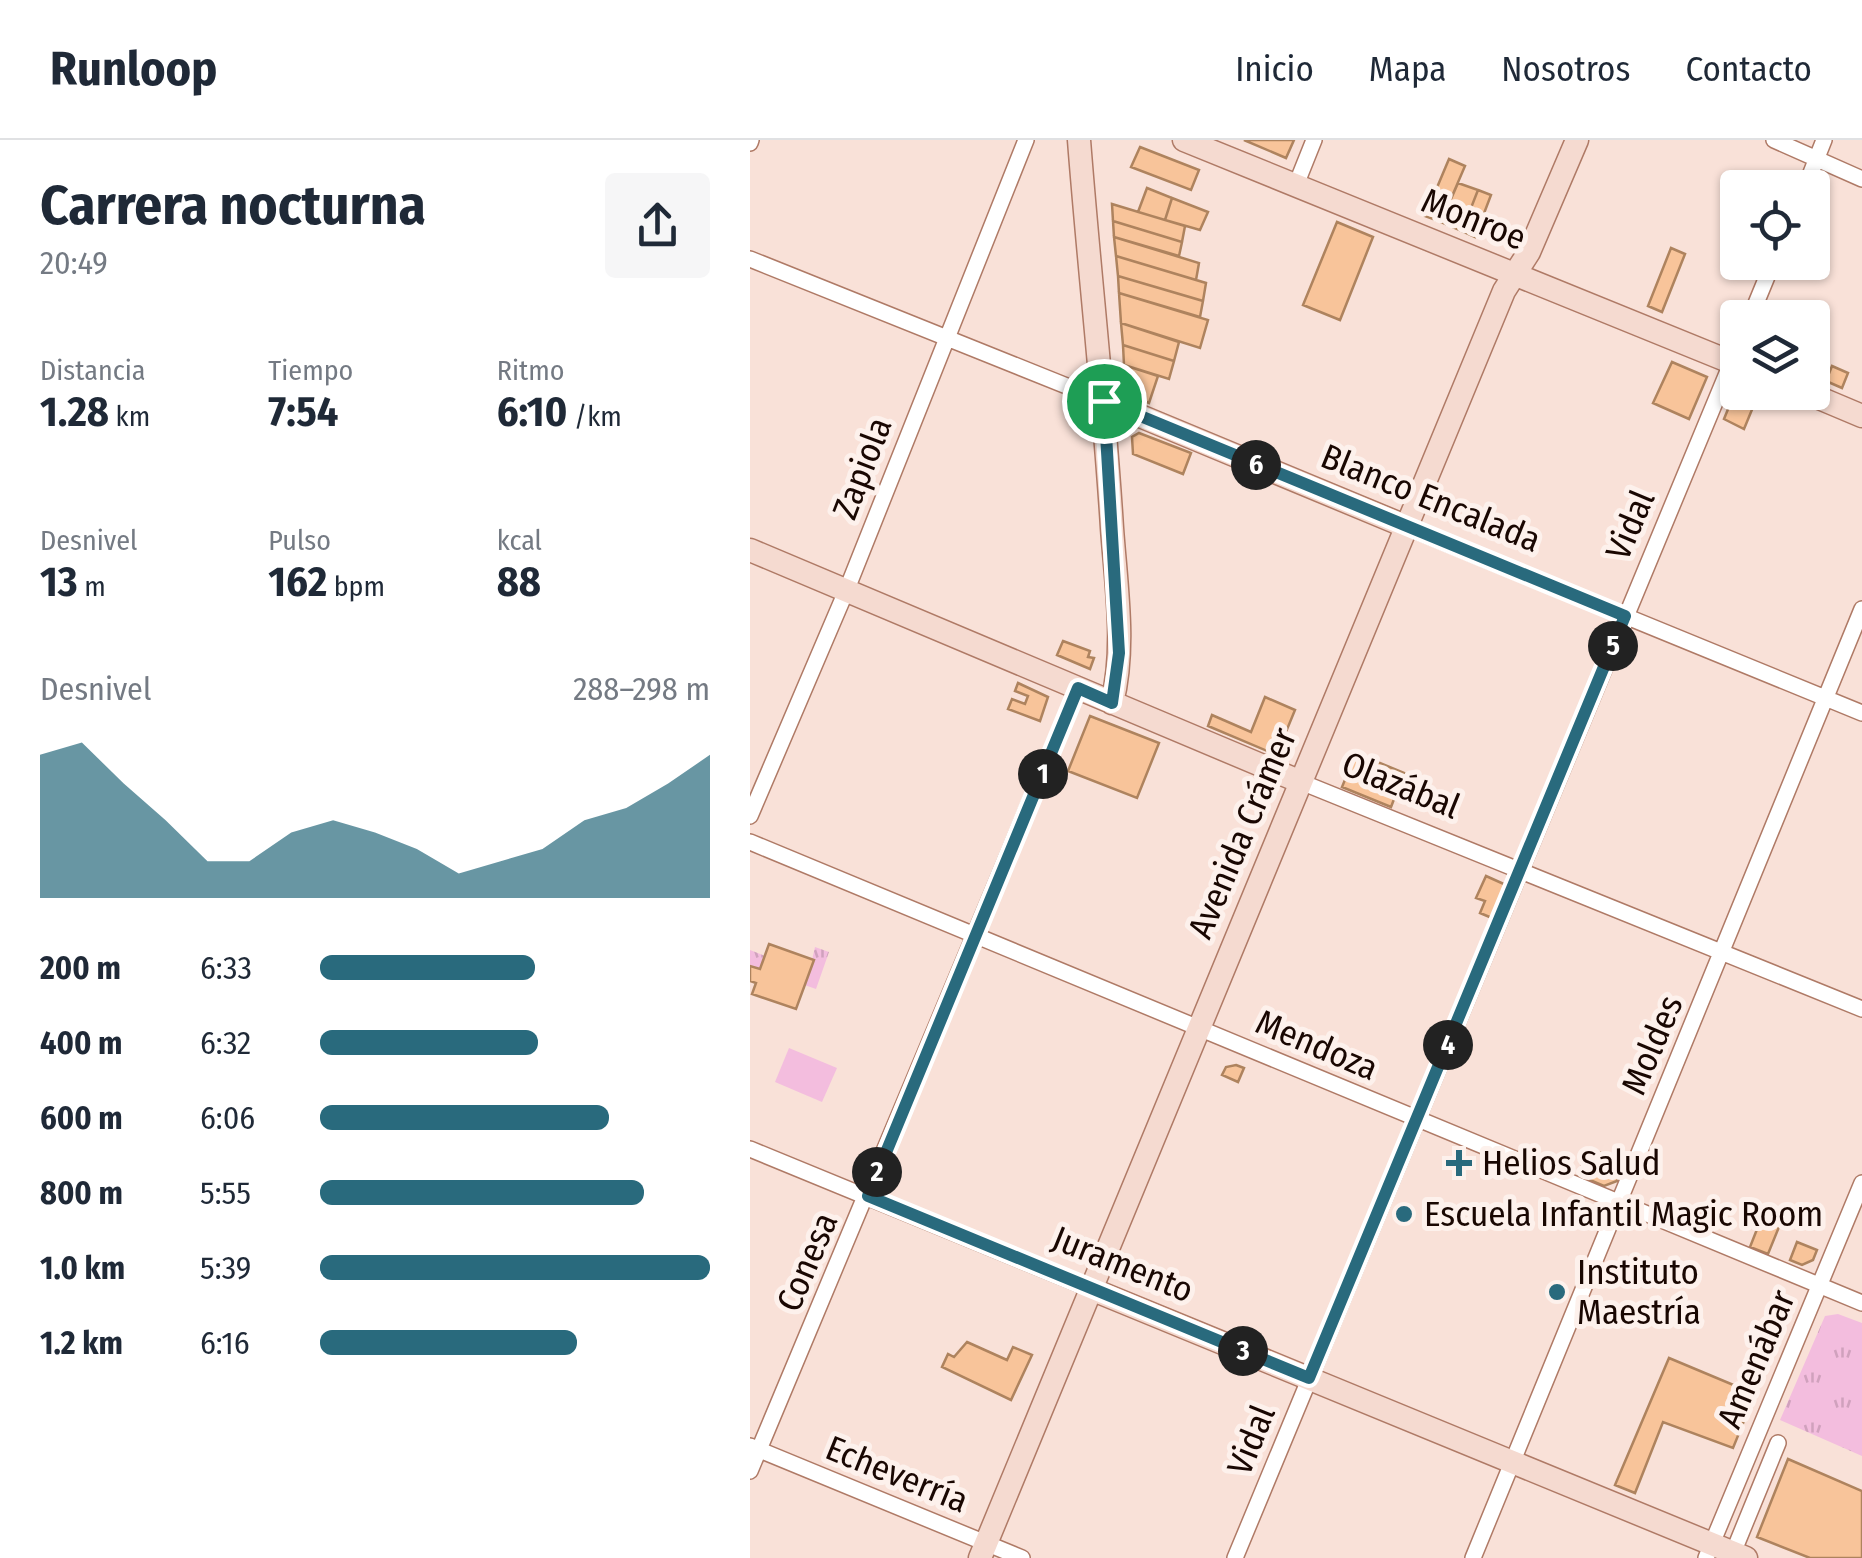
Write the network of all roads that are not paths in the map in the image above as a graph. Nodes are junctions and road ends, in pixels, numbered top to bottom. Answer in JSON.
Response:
{"nodes":[{"id":1,"x":1026,"y":140,"type":"edge"},
{"id":2,"x":1079,"y":140,"type":"edge"},
{"id":3,"x":1184,"y":140,"type":"edge"},
{"id":4,"x":1314,"y":140,"type":"edge"},
{"id":5,"x":1577,"y":140,"type":"edge"},
{"id":6,"x":1774,"y":140,"type":"edge"},
{"id":7,"x":1824,"y":140,"type":"edge"},
{"id":8,"x":1816,"y":159,"type":"junction"},
{"id":9,"x":1811,"y":170,"type":"edge"},
{"id":10,"x":1862,"y":178,"type":"edge"},
{"id":11,"x":1296,"y":185,"type":"junction"},
{"id":12,"x":750,"y":260,"type":"edge"},
{"id":13,"x":1515,"y":274,"type":"junction"},
{"id":14,"x":946,"y":336,"type":"junction"},
{"id":15,"x":1720,"y":352,"type":"edge"},
{"id":16,"x":1720,"y":393,"type":"edge"},
{"id":17,"x":1104,"y":401,"type":"junction"},
{"id":18,"x":1830,"y":403,"type":"edge"},
{"id":19,"x":1862,"y":416,"type":"edge"},
{"id":20,"x":1405,"y":526,"type":"junction"},
{"id":21,"x":750,"y":550,"type":"edge"},
{"id":22,"x":847,"y":589,"type":"junction"},
{"id":23,"x":1862,"y":609,"type":"edge"},
{"id":24,"x":1625,"y":616,"type":"junction"},
{"id":25,"x":1078,"y":688,"type":"junction"},
{"id":26,"x":1825,"y":698,"type":"junction"},
{"id":27,"x":1112,"y":703,"type":"junction"},
{"id":28,"x":1862,"y":713,"type":"edge"},
{"id":29,"x":1302,"y":782,"type":"junction"},
{"id":30,"x":750,"y":816,"type":"edge"},
{"id":31,"x":750,"y":842,"type":"edge"},
{"id":32,"x":1521,"y":872,"type":"junction"},
{"id":33,"x":975,"y":938,"type":"junction"},
{"id":34,"x":1723,"y":954,"type":"junction"},
{"id":35,"x":1862,"y":1008,"type":"edge"},
{"id":36,"x":1198,"y":1028,"type":"junction"},
{"id":37,"x":1417,"y":1119,"type":"junction"},
{"id":38,"x":750,"y":1149,"type":"edge"},
{"id":39,"x":1862,"y":1184,"type":"edge"},
{"id":40,"x":868,"y":1196,"type":"junction"},
{"id":41,"x":1619,"y":1202,"type":"junction"},
{"id":42,"x":1820,"y":1285,"type":"junction"},
{"id":43,"x":1091,"y":1289,"type":"junction"},
{"id":44,"x":1862,"y":1302,"type":"edge"},
{"id":45,"x":1309,"y":1378,"type":"junction"},
{"id":46,"x":1778,"y":1443,"type":"dead end"},
{"id":47,"x":754,"y":1448,"type":"edge"},
{"id":48,"x":1512,"y":1462,"type":"junction"},
{"id":49,"x":750,"y":1471,"type":"edge"},
{"id":50,"x":983,"y":1550,"type":"edge"},
{"id":51,"x":1724,"y":1553,"type":"edge"},
{"id":52,"x":1022,"y":1558,"type":"edge"},
{"id":53,"x":1235,"y":1558,"type":"edge"},
{"id":54,"x":1473,"y":1558,"type":"edge"}],
"edges":[{"from":1,"to":14,"type":"street","name":"Zapiola"},
{"from":2,"to":17,"type":"main road"},
{"from":3,"to":11,"type":"main road","name":"Monroe"},
{"from":4,"to":11,"type":"street"},
{"from":5,"to":13,"type":"main road","name":"Avenida Crámer"},
{"from":6,"to":8,"type":"street"},
{"from":7,"to":8,"type":"street"},
{"from":8,"to":9,"type":"street"},
{"from":8,"to":10,"type":"street"},
{"from":11,"to":13,"type":"main road","name":"Monroe"},
{"from":12,"to":14,"type":"street","name":"Blanco Encalada"},
{"from":13,"to":15,"type":"main road","name":"Monroe"},
{"from":13,"to":20,"type":"main road","name":"Avenida Crámer"},
{"from":14,"to":17,"type":"street","name":"Blanco Encalada"},
{"from":14,"to":22,"type":"street","name":"Zapiola"},
{"from":16,"to":24,"type":"street","name":"Vidal"},
{"from":17,"to":20,"type":"main road","name":"Blanco Encalada"},
{"from":17,"to":27,"type":"main road"},
{"from":18,"to":19,"type":"main road"},
{"from":20,"to":24,"type":"street","name":"Blanco Encalada"},
{"from":20,"to":29,"type":"main road","name":"Avenida Crámer"},
{"from":21,"to":22,"type":"main road","name":"Olazábal"},
{"from":22,"to":25,"type":"main road","name":"Olazábal"},
{"from":22,"to":30,"type":"street","name":"Zapiola"},
{"from":23,"to":26,"type":"street","name":"Moldes"},
{"from":24,"to":26,"type":"street","name":"Blanco Encalada"},
{"from":24,"to":32,"type":"street","name":"Vidal"},
{"from":25,"to":27,"type":"main road","name":"Olazábal"},
{"from":25,"to":33,"type":"street","name":"Conesa"},
{"from":26,"to":28,"type":"street","name":"Blanco Encalada"},
{"from":26,"to":34,"type":"street","name":"Moldes"},
{"from":27,"to":29,"type":"main road","name":"Olazábal"},
{"from":29,"to":32,"type":"street","name":"Olazábal"},
{"from":29,"to":36,"type":"main road","name":"Avenida Crámer"},
{"from":31,"to":33,"type":"street","name":"Mendoza"},
{"from":32,"to":34,"type":"street","name":"Olazábal"},
{"from":32,"to":37,"type":"street","name":"Vidal"},
{"from":33,"to":36,"type":"street","name":"Mendoza"},
{"from":33,"to":40,"type":"street","name":"Conesa"},
{"from":34,"to":35,"type":"street","name":"Olazábal"},
{"from":34,"to":41,"type":"street","name":"Moldes"},
{"from":36,"to":37,"type":"street","name":"Mendoza"},
{"from":36,"to":43,"type":"main road","name":"Avenida Crámer"},
{"from":37,"to":41,"type":"street","name":"Mendoza"},
{"from":37,"to":45,"type":"street","name":"Vidal"},
{"from":38,"to":40,"type":"street","name":"Juramento"},
{"from":39,"to":42,"type":"street","name":"Amenábar"},
{"from":40,"to":43,"type":"street","name":"Juramento"},
{"from":40,"to":47,"type":"street","name":"Conesa"},
{"from":41,"to":42,"type":"street","name":"Mendoza"},
{"from":41,"to":48,"type":"street","name":"Moldes"},
{"from":42,"to":44,"type":"street","name":"Mendoza"},
{"from":42,"to":51,"type":"street","name":"Amenábar"},
{"from":43,"to":45,"type":"main road","name":"Juramento"},
{"from":43,"to":50,"type":"main road","name":"Avenida Crámer"},
{"from":45,"to":48,"type":"main road","name":"Juramento"},
{"from":45,"to":53,"type":"street","name":"Vidal"},
{"from":46,"to":51,"type":"street"},
{"from":47,"to":49,"type":"street","name":"Conesa"},
{"from":47,"to":50,"type":"street","name":"Echeverría"},
{"from":48,"to":51,"type":"main road","name":"Juramento"},
{"from":48,"to":54,"type":"street","name":"Moldes"},
{"from":50,"to":52,"type":"street","name":"Echeverría"}]}
